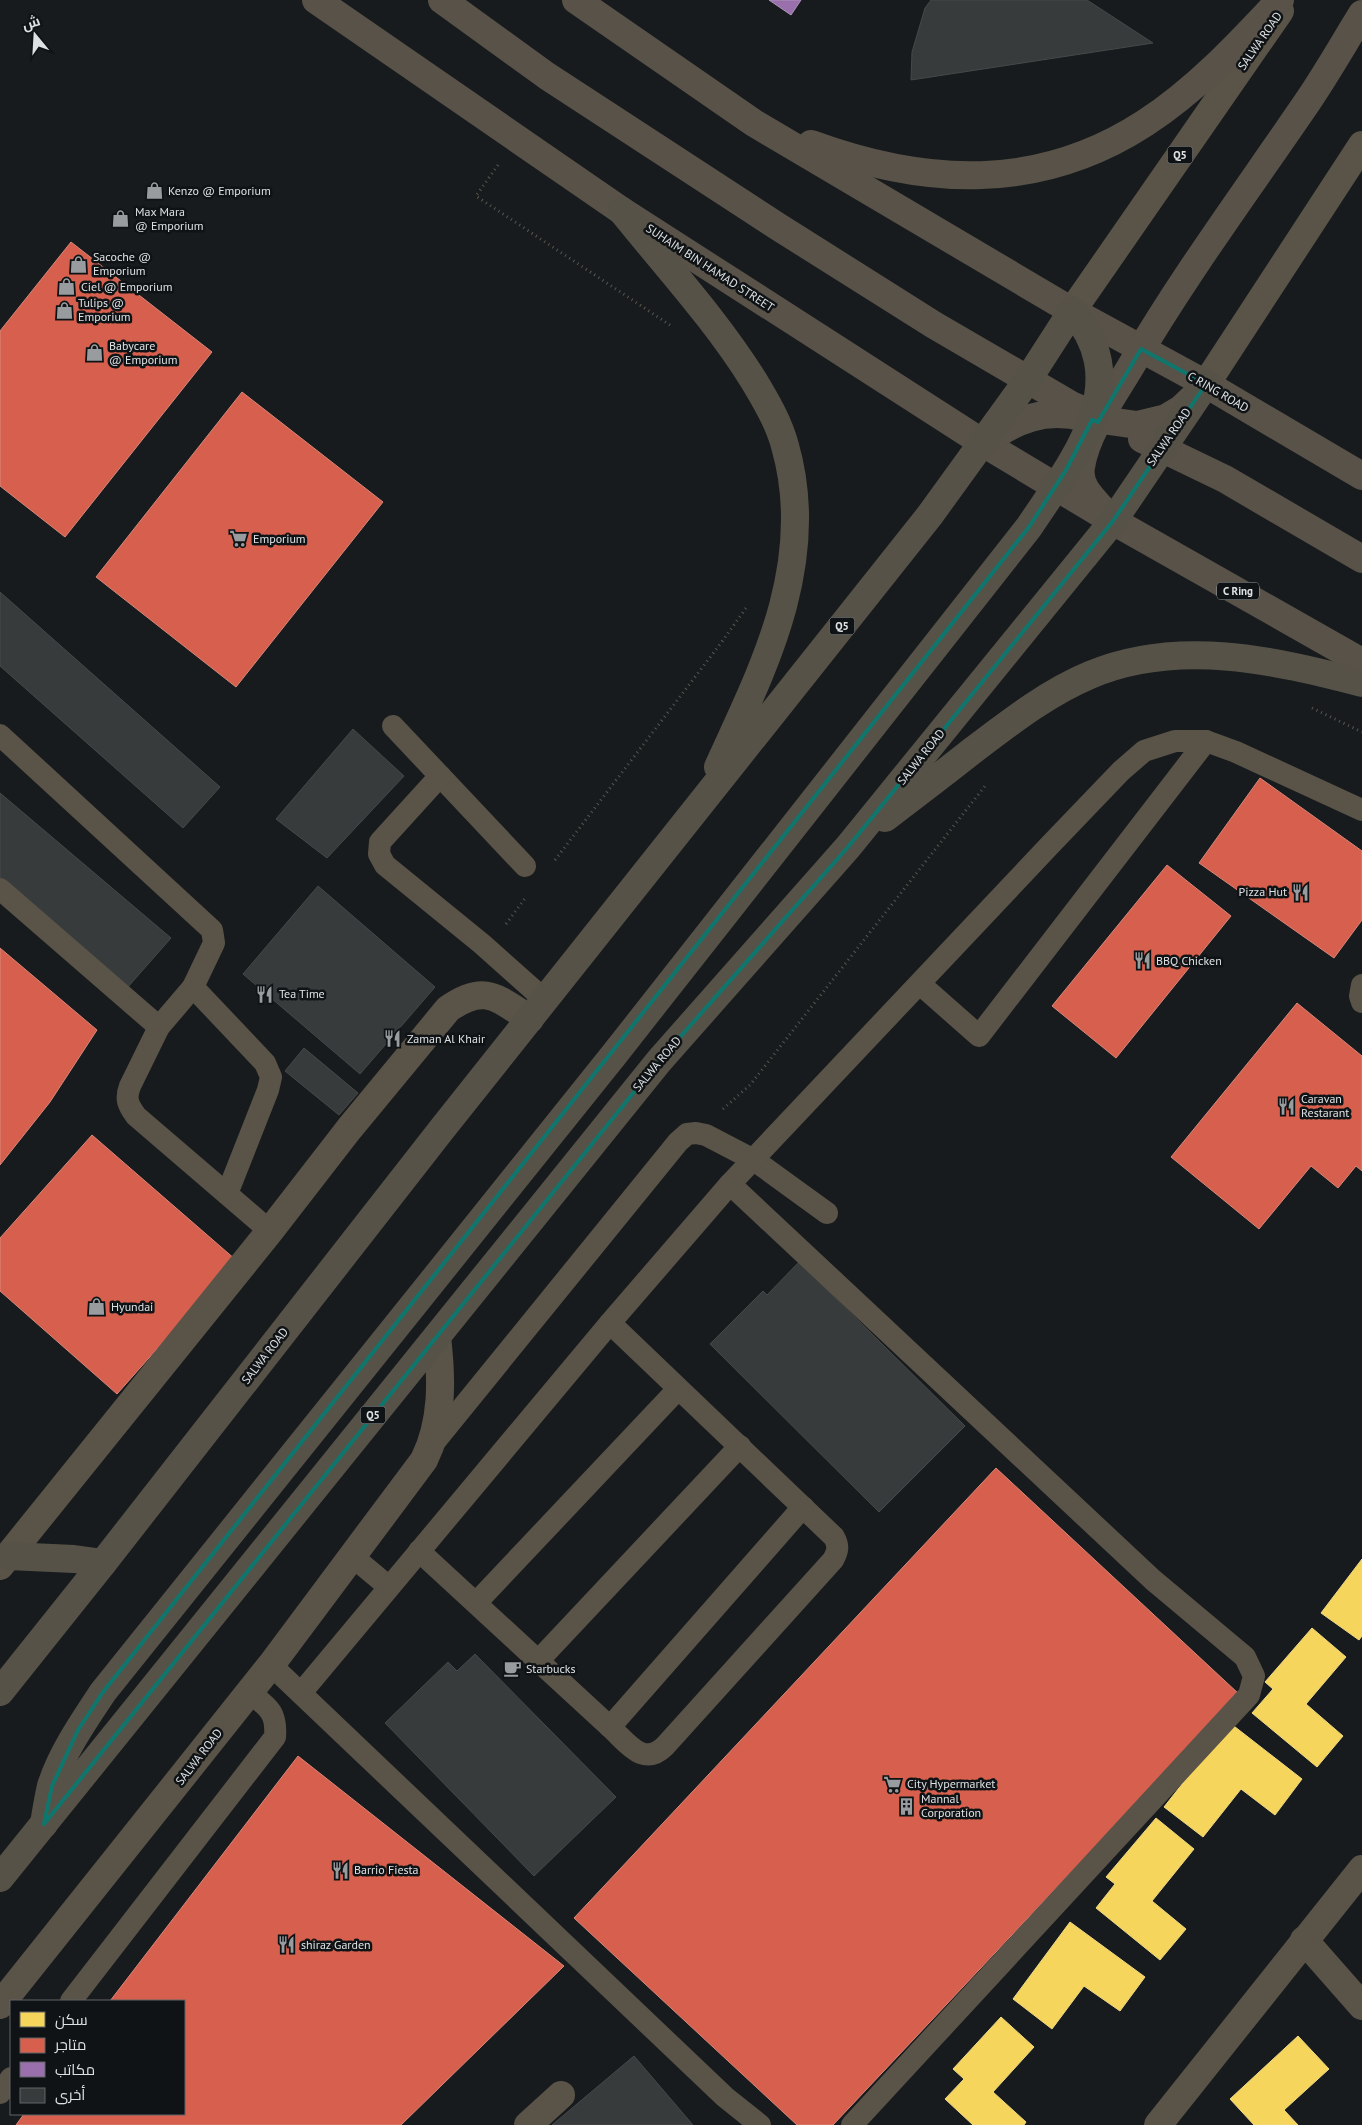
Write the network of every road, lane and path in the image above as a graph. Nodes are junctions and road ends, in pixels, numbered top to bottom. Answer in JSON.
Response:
{"nodes":[{"id":1,"x":316,"y":0,"type":"edge"},
{"id":2,"x":442,"y":0,"type":"edge"},
{"id":3,"x":576,"y":0,"type":"edge"},
{"id":4,"x":1280,"y":0,"type":"edge"},
{"id":5,"x":1288,"y":0,"type":"edge"},
{"id":6,"x":1362,"y":14,"type":"edge"},
{"id":7,"x":754,"y":122,"type":"junction"},
{"id":8,"x":517,"y":138,"type":"junction"},
{"id":9,"x":1362,"y":145,"type":"edge"},
{"id":10,"x":622,"y":211,"type":"junction"},
{"id":11,"x":1072,"y":311,"type":"junction"},
{"id":12,"x":674,"y":328,"type":"dead end"},
{"id":13,"x":1141,"y":349,"type":"junction"},
{"id":14,"x":1027,"y":381,"type":"junction"},
{"id":15,"x":1206,"y":384,"type":"junction"},
{"id":16,"x":1096,"y":419,"type":"junction"},
{"id":17,"x":983,"y":443,"type":"junction"},
{"id":18,"x":1161,"y":449,"type":"junction"},
{"id":19,"x":1362,"y":476,"type":"edge"},
{"id":20,"x":1056,"y":486,"type":"junction"},
{"id":21,"x":1114,"y":521,"type":"junction"},
{"id":22,"x":1362,"y":559,"type":"edge"},
{"id":23,"x":750,"y":602,"type":"dead end"},
{"id":24,"x":1362,"y":662,"type":"edge"},
{"id":25,"x":1362,"y":682,"type":"edge"},
{"id":26,"x":1305,"y":705,"type":"dead end"},
{"id":27,"x":393,"y":726,"type":"dead end"},
{"id":28,"x":1362,"y":732,"type":"edge"},
{"id":29,"x":0,"y":735,"type":"edge"},
{"id":30,"x":1206,"y":741,"type":"junction"},
{"id":31,"x":440,"y":776,"type":"junction"},
{"id":32,"x":989,"y":781,"type":"dead end"},
{"id":33,"x":699,"y":808,"type":"junction"},
{"id":34,"x":1362,"y":810,"type":"edge"},
{"id":35,"x":848,"y":847,"type":"junction"},
{"id":36,"x":553,"y":862,"type":"dead end"},
{"id":37,"x":525,"y":866,"type":"dead end"},
{"id":38,"x":0,"y":889,"type":"edge"},
{"id":39,"x":529,"y":893,"type":"dead end"},
{"id":40,"x":487,"y":948,"type":"junction"},
{"id":41,"x":920,"y":984,"type":"junction"},
{"id":42,"x":1362,"y":985,"type":"edge"},
{"id":43,"x":192,"y":987,"type":"junction"},
{"id":44,"x":1362,"y":1002,"type":"edge"},
{"id":45,"x":538,"y":1010,"type":"junction"},
{"id":46,"x":159,"y":1027,"type":"junction"},
{"id":47,"x":696,"y":1133,"type":"junction"},
{"id":48,"x":754,"y":1160,"type":"junction"},
{"id":49,"x":730,"y":1184,"type":"junction"},
{"id":50,"x":227,"y":1194,"type":"junction"},
{"id":51,"x":827,"y":1213,"type":"dead end"},
{"id":52,"x":270,"y":1231,"type":"junction"},
{"id":53,"x":610,"y":1323,"type":"junction"},
{"id":54,"x":437,"y":1337,"type":"junction"},
{"id":55,"x":678,"y":1389,"type":"junction"},
{"id":56,"x":431,"y":1446,"type":"junction"},
{"id":57,"x":740,"y":1446,"type":"junction"},
{"id":58,"x":802,"y":1507,"type":"junction"},
{"id":59,"x":419,"y":1551,"type":"junction"},
{"id":60,"x":352,"y":1557,"type":"junction"},
{"id":61,"x":4,"y":1561,"type":"edge"},
{"id":62,"x":103,"y":1563,"type":"junction"},
{"id":63,"x":389,"y":1587,"type":"junction"},
{"id":64,"x":476,"y":1603,"type":"junction"},
{"id":65,"x":538,"y":1661,"type":"junction"},
{"id":66,"x":272,"y":1666,"type":"junction"},
{"id":67,"x":0,"y":1692,"type":"edge"},
{"id":68,"x":250,"y":1693,"type":"junction"},
{"id":69,"x":301,"y":1693,"type":"junction"},
{"id":70,"x":610,"y":1727,"type":"junction"},
{"id":71,"x":44,"y":1824,"type":"junction"},
{"id":72,"x":1362,"y":1869,"type":"edge"},
{"id":73,"x":0,"y":1878,"type":"edge"},
{"id":74,"x":1304,"y":1940,"type":"junction"},
{"id":75,"x":72,"y":2000,"type":"edge"},
{"id":76,"x":0,"y":2005,"type":"edge"},
{"id":77,"x":1362,"y":2006,"type":"edge"},
{"id":78,"x":10,"y":2079,"type":"edge"},
{"id":79,"x":0,"y":2093,"type":"edge"},
{"id":80,"x":561,"y":2095,"type":"dead end"},
{"id":81,"x":528,"y":2125,"type":"edge"},
{"id":82,"x":760,"y":2125,"type":"edge"},
{"id":83,"x":852,"y":2125,"type":"edge"},
{"id":84,"x":1158,"y":2125,"type":"edge"}],
"edges":[{"from":1,"to":8,"type":"highway","name":"SUHAIM BIN HAMAD STREET"},
{"from":2,"to":14,"type":"highway"},
{"from":3,"to":7,"type":"highway"},
{"from":4,"to":7,"type":"highway"},
{"from":5,"to":11,"type":"street","name":"SALWA ROAD","number":"Q5"},
{"from":6,"to":13,"type":"highway"},
{"from":7,"to":11,"type":"highway"},
{"from":8,"to":10,"type":"highway","name":"SUHAIM BIN HAMAD STREET"},
{"from":8,"to":12,"type":"path"},
{"from":9,"to":15,"type":"street","name":"SALWA ROAD","number":"Q5"},
{"from":10,"to":17,"type":"highway","name":"SUHAIM BIN HAMAD STREET"},
{"from":10,"to":33,"type":"highway"},
{"from":11,"to":13,"type":"highway","name":"C RING ROAD"},
{"from":11,"to":14,"type":"highway","name":"SALWA ROAD","number":"Q5"},
{"from":11,"to":16,"type":"highway"},
{"from":13,"to":15,"type":"highway","name":"C RING ROAD"},
{"from":13,"to":16,"type":"highway"},
{"from":14,"to":16,"type":"highway"},
{"from":14,"to":17,"type":"highway","name":"SALWA ROAD","number":"Q5"},
{"from":15,"to":16,"type":"highway"},
{"from":15,"to":18,"type":"highway","name":"SALWA ROAD","number":"Q5"},
{"from":15,"to":19,"type":"highway","name":"C RING ROAD"},
{"from":16,"to":17,"type":"highway"},
{"from":16,"to":18,"type":"highway"},
{"from":16,"to":20,"type":"highway"},
{"from":16,"to":21,"type":"highway"},
{"from":17,"to":20,"type":"highway","name":"SUHAIM BIN HAMAD STREET","number":"C Ring"},
{"from":17,"to":33,"type":"highway","name":"SALWA ROAD","number":"Q5"},
{"from":18,"to":21,"type":"highway","name":"SALWA ROAD","number":"Q5"},
{"from":18,"to":22,"type":"highway"},
{"from":20,"to":21,"type":"highway","name":"SUHAIM BIN HAMAD STREET","number":"C Ring"},
{"from":20,"to":71,"type":"highway"},
{"from":21,"to":24,"type":"highway","number":"C Ring"},
{"from":21,"to":35,"type":"highway","name":"SALWA ROAD","number":"Q5"},
{"from":23,"to":36,"type":"path"},
{"from":25,"to":35,"type":"highway"},
{"from":26,"to":28,"type":"path"},
{"from":27,"to":31,"type":"lane"},
{"from":29,"to":43,"type":"lane"},
{"from":30,"to":34,"type":"lane"},
{"from":30,"to":41,"type":"lane"},
{"from":30,"to":41,"type":"lane"},
{"from":31,"to":37,"type":"lane"},
{"from":31,"to":40,"type":"lane"},
{"from":32,"to":47,"type":"path"},
{"from":33,"to":45,"type":"highway","name":"SALWA ROAD","number":"Q5"},
{"from":35,"to":54,"type":"highway","name":"SALWA ROAD","number":"Q5"},
{"from":38,"to":46,"type":"lane"},
{"from":39,"to":40,"type":"path"},
{"from":40,"to":45,"type":"lane"},
{"from":41,"to":48,"type":"lane"},
{"from":42,"to":44,"type":"lane"},
{"from":43,"to":46,"type":"lane"},
{"from":43,"to":50,"type":"lane"},
{"from":45,"to":52,"type":"street"},
{"from":45,"to":62,"type":"highway","name":"SALWA ROAD","number":"Q5"},
{"from":46,"to":50,"type":"lane"},
{"from":47,"to":48,"type":"lane"},
{"from":47,"to":56,"type":"lane"},
{"from":48,"to":49,"type":"lane"},
{"from":48,"to":51,"type":"lane"},
{"from":49,"to":53,"type":"lane"},
{"from":49,"to":83,"type":"lane"},
{"from":50,"to":52,"type":"lane"},
{"from":52,"to":61,"type":"street"},
{"from":53,"to":55,"type":"lane"},
{"from":53,"to":59,"type":"lane"},
{"from":54,"to":56,"type":"street","name":"SALWA ROAD"},
{"from":54,"to":71,"type":"highway","name":"SALWA ROAD","number":"Q5"},
{"from":55,"to":57,"type":"lane"},
{"from":55,"to":64,"type":"lane"},
{"from":56,"to":60,"type":"street","name":"SALWA ROAD"},
{"from":57,"to":58,"type":"lane"},
{"from":57,"to":65,"type":"lane"},
{"from":58,"to":70,"type":"lane"},
{"from":58,"to":70,"type":"lane"},
{"from":59,"to":63,"type":"lane"},
{"from":59,"to":64,"type":"lane"},
{"from":60,"to":63,"type":"lane"},
{"from":60,"to":66,"type":"street","name":"SALWA ROAD"},
{"from":61,"to":62,"type":"highway"},
{"from":62,"to":67,"type":"highway","name":"SALWA ROAD","number":"Q5"},
{"from":63,"to":69,"type":"lane"},
{"from":64,"to":65,"type":"lane"},
{"from":65,"to":70,"type":"lane"},
{"from":66,"to":68,"type":"street","name":"SALWA ROAD"},
{"from":66,"to":69,"type":"lane"},
{"from":68,"to":75,"type":"lane"},
{"from":68,"to":76,"type":"street","name":"SALWA ROAD"},
{"from":69,"to":82,"type":"lane"},
{"from":71,"to":73,"type":"highway","name":"SALWA ROAD","number":"Q5"},
{"from":72,"to":74,"type":"street"},
{"from":74,"to":77,"type":"street"},
{"from":74,"to":84,"type":"street"},
{"from":78,"to":79,"type":"lane"},
{"from":80,"to":81,"type":"street"}]}
